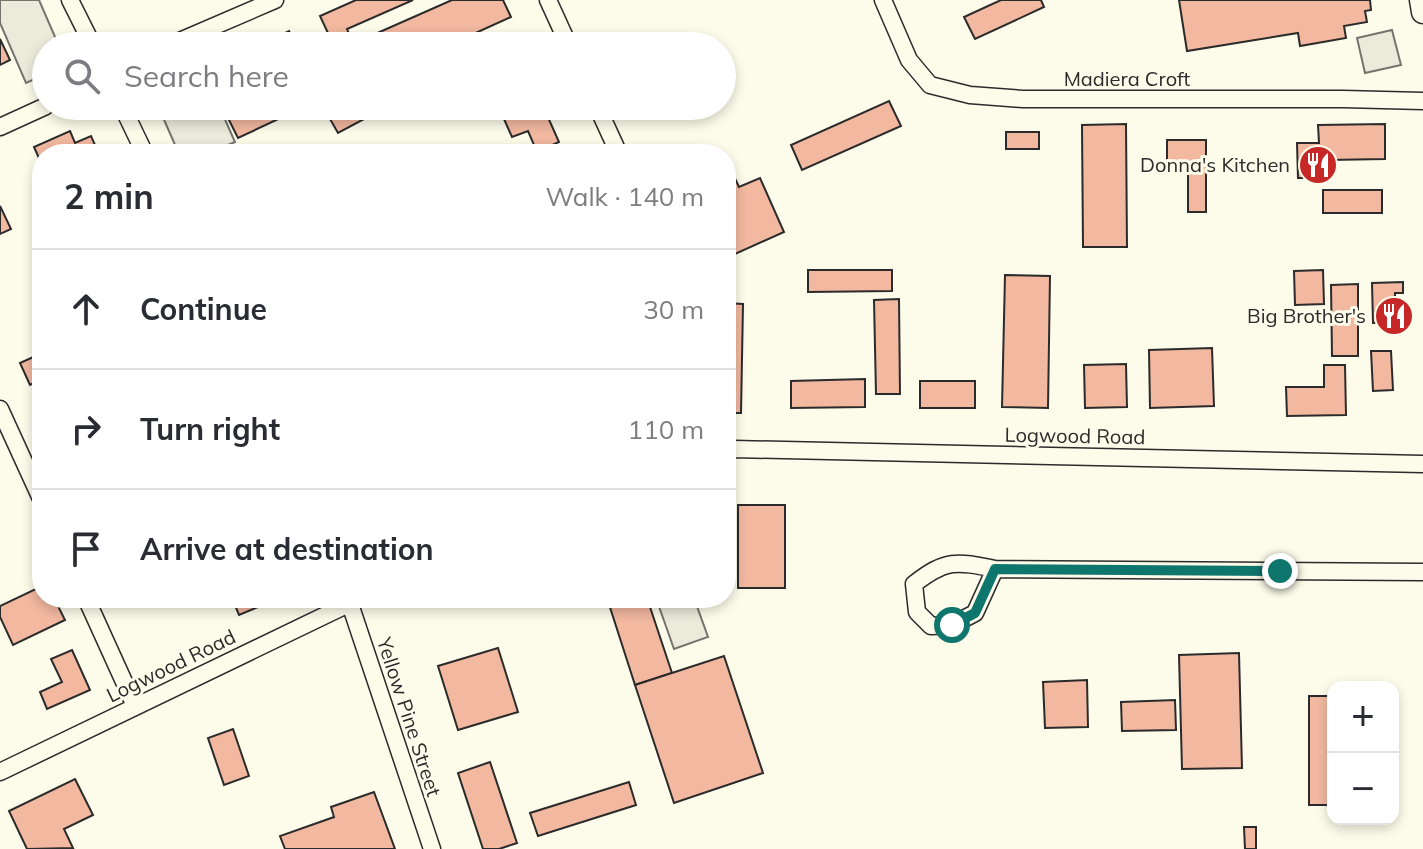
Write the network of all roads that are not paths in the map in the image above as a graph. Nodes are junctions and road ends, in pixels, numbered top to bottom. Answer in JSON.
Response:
{"nodes":[{"id":1,"x":70,"y":0,"type":"edge"},
{"id":2,"x":275,"y":0,"type":"edge"},
{"id":3,"x":548,"y":0,"type":"edge"},
{"id":4,"x":883,"y":0,"type":"edge"},
{"id":5,"x":1421,"y":0,"type":"edge"},
{"id":6,"x":1423,"y":12,"type":"edge"},
{"id":7,"x":86,"y":32,"type":"edge"},
{"id":8,"x":201,"y":32,"type":"edge"},
{"id":9,"x":563,"y":32,"type":"edge"},
{"id":10,"x":1423,"y":101,"type":"edge"},
{"id":11,"x":32,"y":112,"type":"edge"},
{"id":12,"x":129,"y":120,"type":"edge"},
{"id":13,"x":603,"y":120,"type":"edge"},
{"id":14,"x":0,"y":127,"type":"edge"},
{"id":15,"x":140,"y":144,"type":"edge"},
{"id":16,"x":614,"y":144,"type":"edge"},
{"id":17,"x":0,"y":409,"type":"edge"},
{"id":18,"x":736,"y":451,"type":"edge"},
{"id":19,"x":1423,"y":464,"type":"edge"},
{"id":20,"x":32,"y":479,"type":"edge"},
{"id":21,"x":995,"y":569,"type":"junction"},
{"id":22,"x":1423,"y":572,"type":"edge"},
{"id":23,"x":91,"y":608,"type":"edge"},
{"id":24,"x":337,"y":608,"type":"edge"},
{"id":25,"x":356,"y":608,"type":"edge"},
{"id":26,"x":135,"y":706,"type":"junction"},
{"id":27,"x":0,"y":772,"type":"edge"},
{"id":28,"x":432,"y":849,"type":"edge"}],
"edges":[{"from":1,"to":7,"type":"street"},
{"from":2,"to":8,"type":"street"},
{"from":3,"to":9,"type":"street"},
{"from":4,"to":10,"type":"street","name":"Madiera Croft"},
{"from":5,"to":6,"type":"main road"},
{"from":11,"to":14,"type":"street"},
{"from":12,"to":15,"type":"street"},
{"from":13,"to":16,"type":"street"},
{"from":17,"to":20,"type":"street"},
{"from":18,"to":19,"type":"street","name":"Logwood Road"},
{"from":21,"to":21,"type":"street"},
{"from":21,"to":22,"type":"street"},
{"from":23,"to":26,"type":"street"},
{"from":24,"to":26,"type":"street","name":"Logwood Road"},
{"from":25,"to":28,"type":"street","name":"Yellow Pine Street"},
{"from":26,"to":27,"type":"street","name":"Logwood Road"}]}
